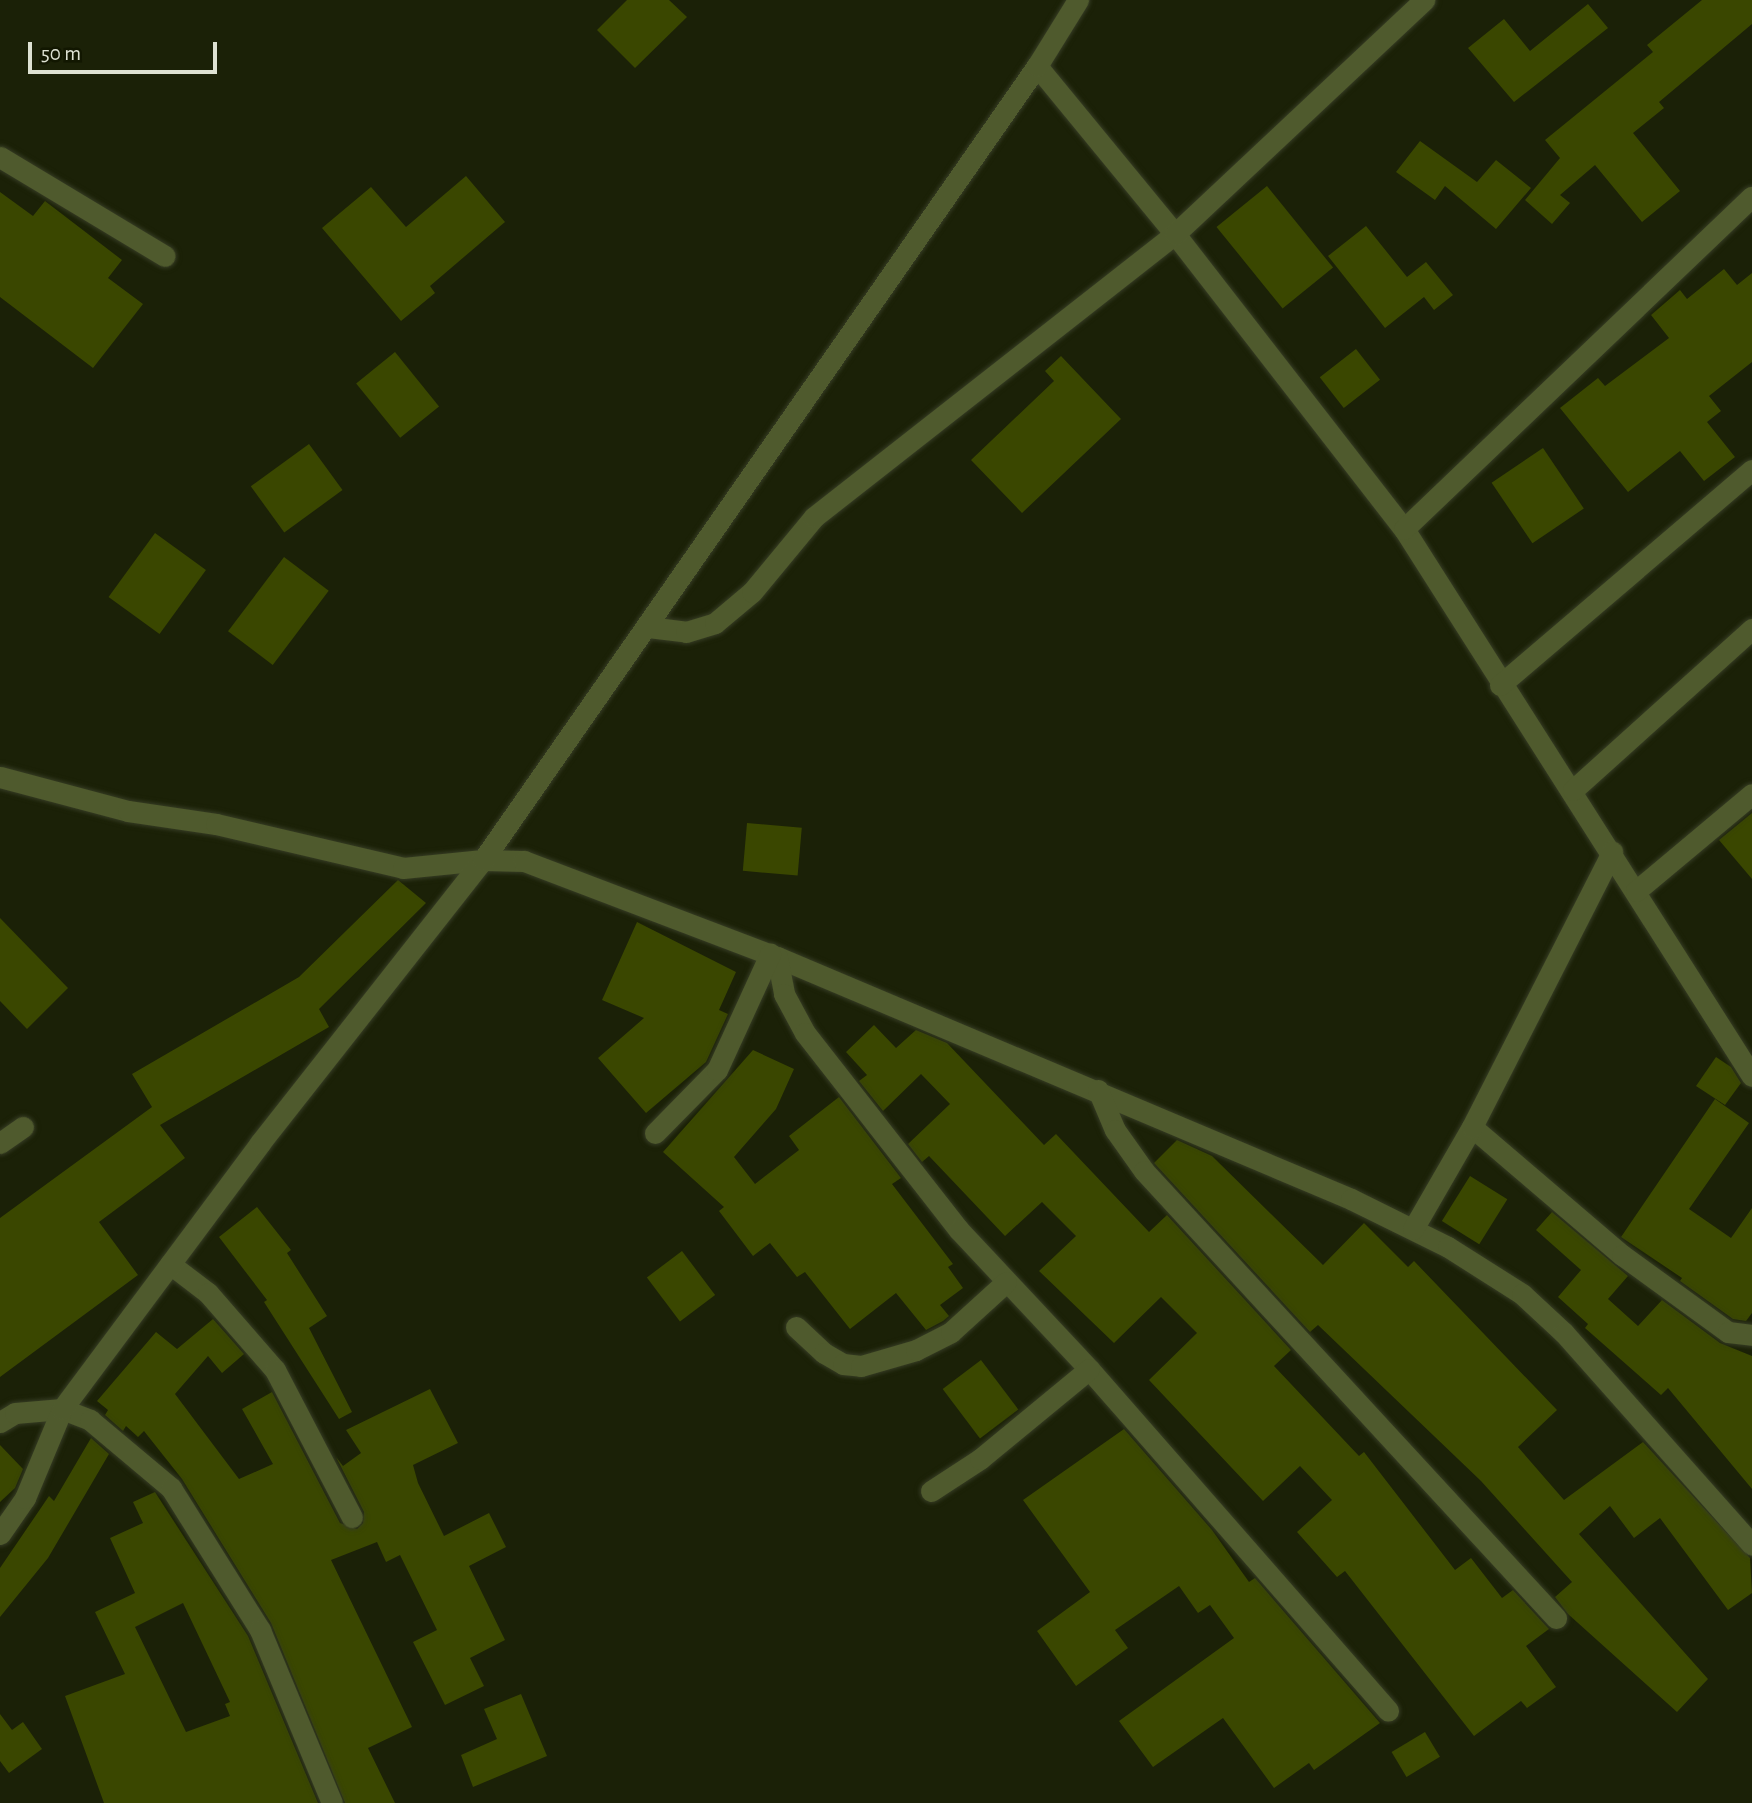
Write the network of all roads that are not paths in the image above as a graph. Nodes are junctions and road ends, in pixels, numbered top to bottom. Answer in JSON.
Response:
{"nodes":[{"id":1,"x":1424,"y":0,"type":"edge"},
{"id":2,"x":1077,"y":1,"type":"edge"},
{"id":3,"x":1037,"y":66,"type":"junction"},
{"id":4,"x":0,"y":157,"type":"edge"},
{"id":5,"x":1752,"y":197,"type":"edge"},
{"id":6,"x":1175,"y":234,"type":"junction"},
{"id":7,"x":165,"y":256,"type":"dead end"},
{"id":8,"x":1752,"y":470,"type":"edge"},
{"id":9,"x":1404,"y":529,"type":"junction"},
{"id":10,"x":648,"y":627,"type":"junction"},
{"id":11,"x":1752,"y":629,"type":"edge"},
{"id":12,"x":1500,"y":685,"type":"junction"},
{"id":13,"x":0,"y":777,"type":"edge"},
{"id":14,"x":1573,"y":790,"type":"junction"},
{"id":15,"x":1752,"y":794,"type":"edge"},
{"id":16,"x":1612,"y":852,"type":"junction"},
{"id":17,"x":483,"y":860,"type":"junction"},
{"id":18,"x":1636,"y":891,"type":"junction"},
{"id":19,"x":774,"y":955,"type":"junction"},
{"id":20,"x":1752,"y":1076,"type":"edge"},
{"id":21,"x":1098,"y":1090,"type":"junction"},
{"id":22,"x":23,"y":1127,"type":"dead end"},
{"id":23,"x":1472,"y":1127,"type":"junction"},
{"id":24,"x":655,"y":1133,"type":"dead end"},
{"id":25,"x":0,"y":1143,"type":"edge"},
{"id":26,"x":1413,"y":1229,"type":"junction"},
{"id":27,"x":170,"y":1264,"type":"junction"},
{"id":28,"x":1006,"y":1282,"type":"junction"},
{"id":29,"x":796,"y":1327,"type":"dead end"},
{"id":30,"x":1752,"y":1335,"type":"edge"},
{"id":31,"x":1089,"y":1369,"type":"junction"},
{"id":32,"x":62,"y":1409,"type":"junction"},
{"id":33,"x":0,"y":1422,"type":"edge"},
{"id":34,"x":931,"y":1490,"type":"dead end"},
{"id":35,"x":352,"y":1517,"type":"dead end"},
{"id":36,"x":0,"y":1534,"type":"edge"},
{"id":37,"x":1752,"y":1545,"type":"edge"},
{"id":38,"x":1556,"y":1618,"type":"dead end"},
{"id":39,"x":1388,"y":1712,"type":"dead end"},
{"id":40,"x":332,"y":1803,"type":"edge"}],
"edges":[{"from":1,"to":6,"type":"street"},
{"from":2,"to":3,"type":"street"},
{"from":3,"to":6,"type":"street"},
{"from":3,"to":10,"type":"street"},
{"from":4,"to":7,"type":"street"},
{"from":5,"to":9,"type":"street"},
{"from":6,"to":9,"type":"street"},
{"from":6,"to":10,"type":"street"},
{"from":8,"to":12,"type":"street"},
{"from":9,"to":12,"type":"street"},
{"from":10,"to":17,"type":"street"},
{"from":11,"to":14,"type":"street"},
{"from":12,"to":14,"type":"street"},
{"from":13,"to":17,"type":"street"},
{"from":14,"to":16,"type":"street"},
{"from":15,"to":18,"type":"street"},
{"from":16,"to":18,"type":"street"},
{"from":16,"to":23,"type":"street"},
{"from":17,"to":19,"type":"street"},
{"from":17,"to":27,"type":"street"},
{"from":18,"to":20,"type":"street"},
{"from":19,"to":21,"type":"street"},
{"from":19,"to":24,"type":"street"},
{"from":19,"to":28,"type":"street"},
{"from":21,"to":26,"type":"street"},
{"from":21,"to":38,"type":"street"},
{"from":22,"to":25,"type":"street"},
{"from":23,"to":26,"type":"street"},
{"from":23,"to":30,"type":"street"},
{"from":26,"to":37,"type":"street"},
{"from":27,"to":32,"type":"street"},
{"from":27,"to":35,"type":"street"},
{"from":28,"to":29,"type":"street"},
{"from":28,"to":31,"type":"street"},
{"from":31,"to":34,"type":"street"},
{"from":31,"to":39,"type":"street"},
{"from":32,"to":33,"type":"street"},
{"from":32,"to":36,"type":"street"},
{"from":32,"to":40,"type":"street"}]}
